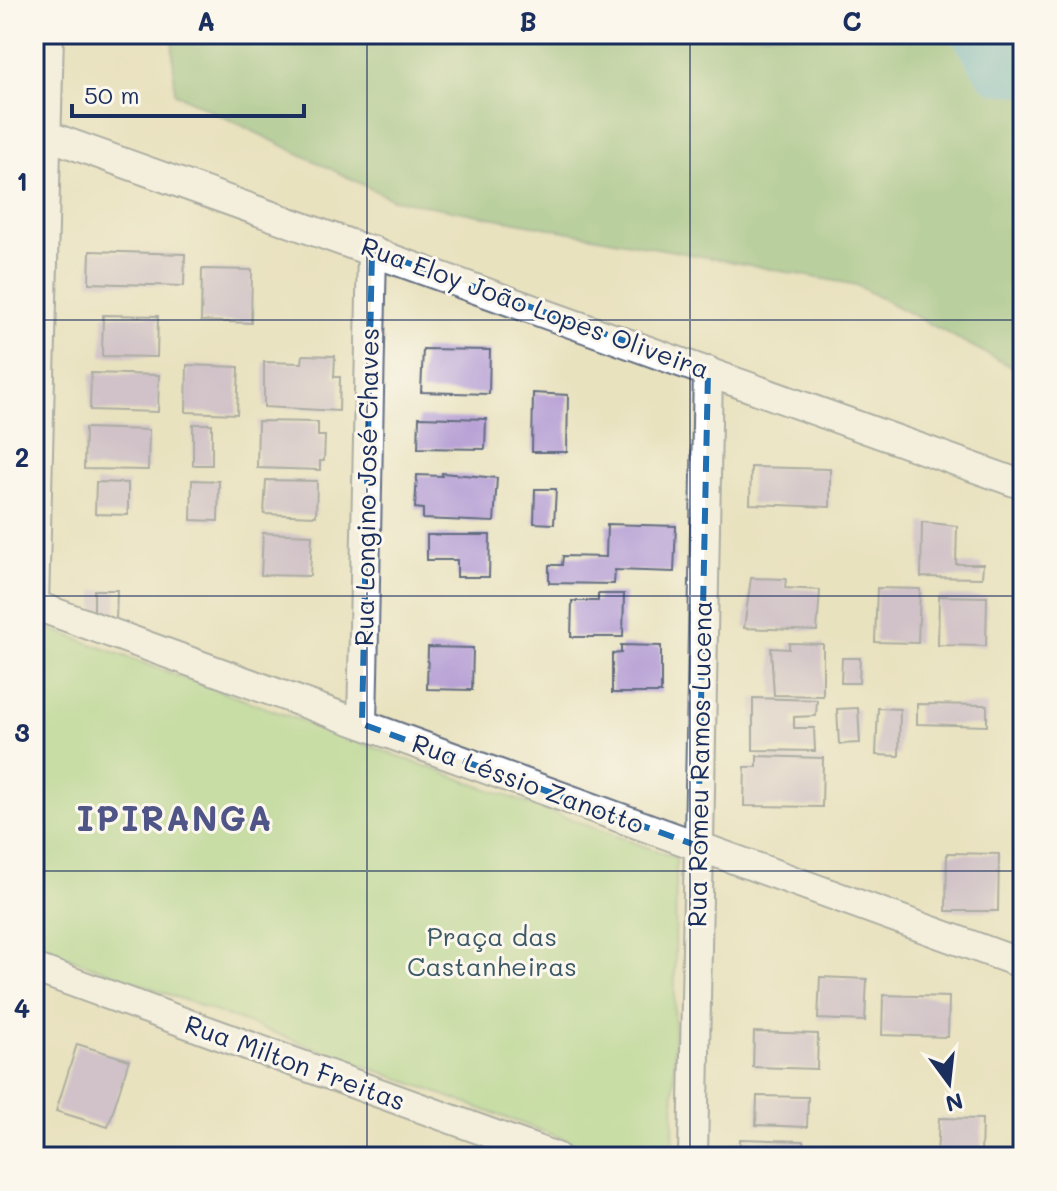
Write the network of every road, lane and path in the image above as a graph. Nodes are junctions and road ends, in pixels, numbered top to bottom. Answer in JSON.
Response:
{"nodes":[{"id":1,"x":49,"y":34,"type":"edge"},
{"id":2,"x":46,"y":135,"type":"junction"},
{"id":3,"x":372,"y":250,"type":"junction"},
{"id":4,"x":708,"y":371,"type":"junction"},
{"id":5,"x":1023,"y":485,"type":"edge"},
{"id":6,"x":34,"y":605,"type":"edge"},
{"id":7,"x":362,"y":724,"type":"junction"},
{"id":8,"x":698,"y":846,"type":"junction"},
{"id":9,"x":1023,"y":964,"type":"edge"},
{"id":10,"x":34,"y":968,"type":"edge"},
{"id":11,"x":556,"y":1157,"type":"edge"},
{"id":12,"x":693,"y":1157,"type":"edge"}],
"edges":[{"from":1,"to":2,"type":"street"},
{"from":2,"to":3,"type":"street","name":"Rua Eloy João Lopes Oliveira"},
{"from":2,"to":6,"type":"street"},
{"from":3,"to":4,"type":"street","name":"Rua Eloy João Lopes Oliveira"},
{"from":3,"to":7,"type":"street","name":"Rua Longino José Chaves"},
{"from":4,"to":5,"type":"street","name":"Rua Eloy João Lopes Oliveira"},
{"from":4,"to":8,"type":"street","name":"Rua Romeu Ramos Lucena"},
{"from":6,"to":7,"type":"street","name":"Rua Léssio Zanotto"},
{"from":7,"to":8,"type":"street","name":"Rua Léssio Zanotto"},
{"from":8,"to":9,"type":"street","name":"Rua Léssio Zanotto"},
{"from":8,"to":12,"type":"street","name":"Rua Romeu Ramos Lucena"},
{"from":10,"to":11,"type":"street","name":"Rua Milton Freitas"}]}
